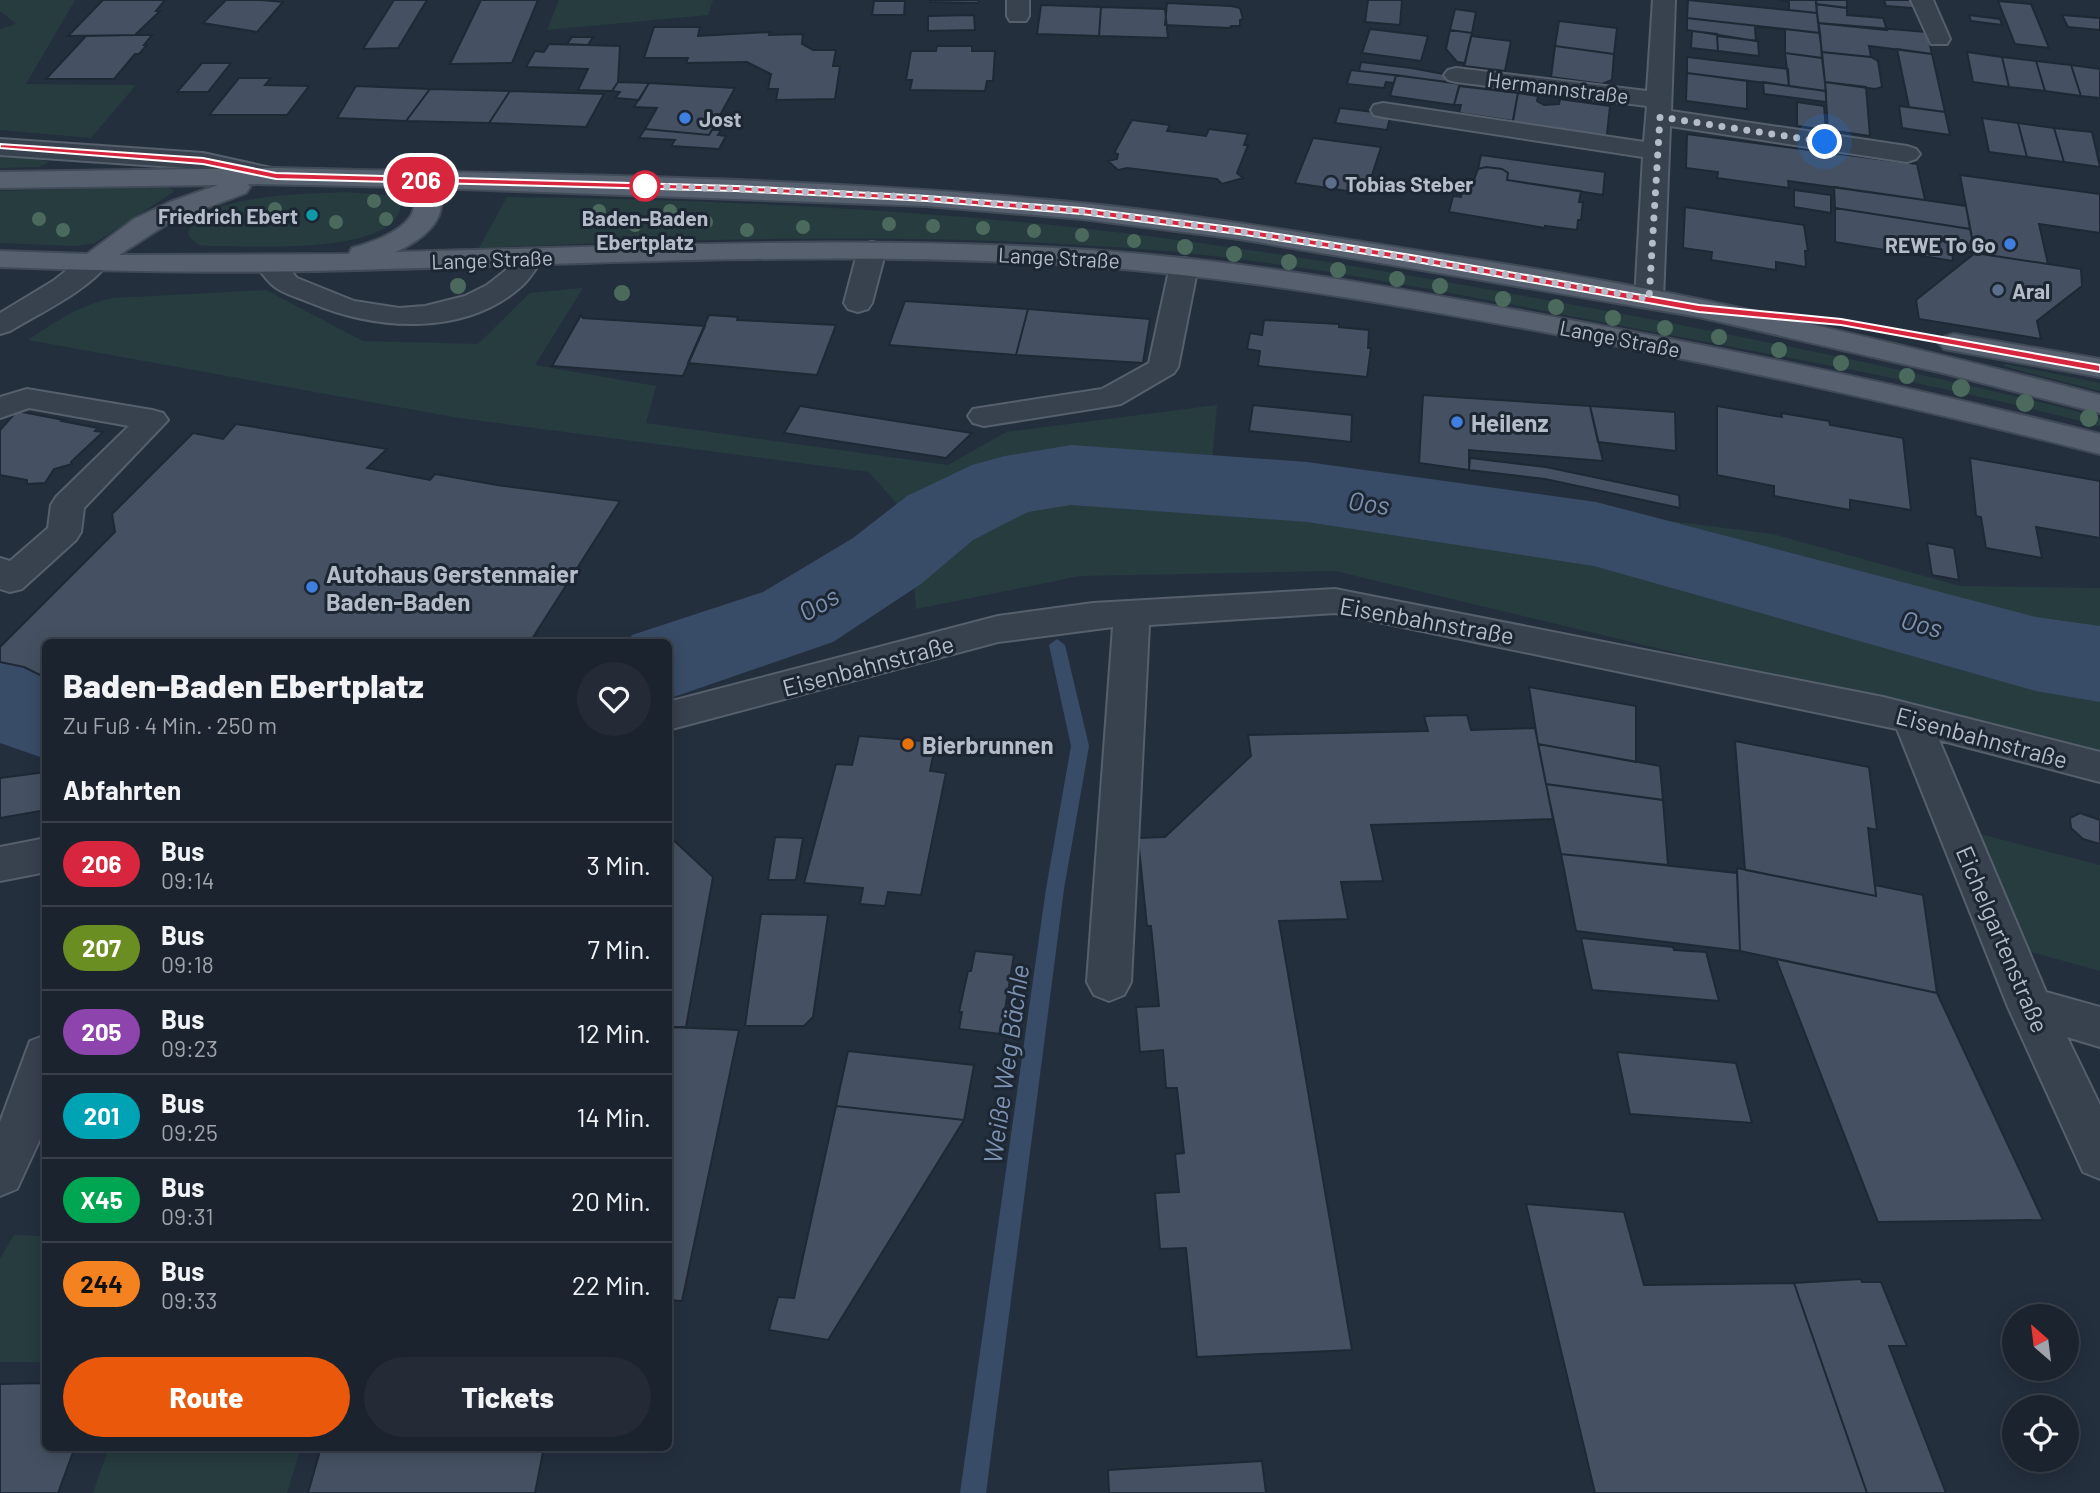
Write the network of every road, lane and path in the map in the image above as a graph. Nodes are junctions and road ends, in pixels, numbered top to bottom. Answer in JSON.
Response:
{"nodes":[{"id":1,"x":1664,"y":0,"type":"edge"},
{"id":2,"x":1922,"y":0,"type":"edge"},
{"id":3,"x":1939,"y":38,"type":"dead end"},
{"id":4,"x":1456,"y":75,"type":"dead end"},
{"id":5,"x":1660,"y":108,"type":"junction"},
{"id":6,"x":1383,"y":110,"type":"dead end"},
{"id":7,"x":0,"y":146,"type":"edge"},
{"id":8,"x":1658,"y":152,"type":"junction"},
{"id":9,"x":1907,"y":155,"type":"dead end"},
{"id":10,"x":276,"y":176,"type":"junction"},
{"id":11,"x":0,"y":180,"type":"edge"},
{"id":12,"x":415,"y":180,"type":"junction"},
{"id":13,"x":192,"y":202,"type":"junction"},
{"id":14,"x":872,"y":250,"type":"junction"},
{"id":15,"x":529,"y":258,"type":"junction"},
{"id":16,"x":0,"y":259,"type":"edge"},
{"id":17,"x":95,"y":262,"type":"junction"},
{"id":18,"x":190,"y":263,"type":"junction"},
{"id":19,"x":321,"y":263,"type":"junction"},
{"id":20,"x":270,"y":265,"type":"junction"},
{"id":21,"x":1184,"y":266,"type":"junction"},
{"id":22,"x":1649,"y":299,"type":"junction"},
{"id":23,"x":858,"y":303,"type":"dead end"},
{"id":24,"x":1699,"y":309,"type":"junction"},
{"id":25,"x":0,"y":326,"type":"edge"},
{"id":26,"x":2100,"y":368,"type":"edge"},
{"id":27,"x":2100,"y":404,"type":"edge"},
{"id":28,"x":0,"y":408,"type":"edge"},
{"id":29,"x":984,"y":416,"type":"dead end"},
{"id":30,"x":2100,"y":444,"type":"edge"},
{"id":31,"x":0,"y":570,"type":"edge"},
{"id":32,"x":1132,"y":614,"type":"junction"},
{"id":33,"x":672,"y":715,"type":"edge"},
{"id":34,"x":1912,"y":720,"type":"junction"},
{"id":35,"x":2100,"y":768,"type":"edge"},
{"id":36,"x":42,"y":856,"type":"edge"},
{"id":37,"x":0,"y":864,"type":"edge"},
{"id":38,"x":1109,"y":982,"type":"dead end"},
{"id":39,"x":2030,"y":1007,"type":"junction"},
{"id":40,"x":2100,"y":1027,"type":"edge"},
{"id":41,"x":42,"y":1067,"type":"edge"},
{"id":42,"x":2100,"y":1156,"type":"edge"},
{"id":43,"x":0,"y":1173,"type":"edge"}],
"edges":[{"from":1,"to":5,"type":"street","name":"Hermannstraße"},
{"from":2,"to":3,"type":"street"},
{"from":4,"to":5,"type":"street","name":"Hermannstraße"},
{"from":5,"to":8,"type":"street","name":"Hermannstraße"},
{"from":5,"to":9,"type":"street","name":"Hermannstraße"},
{"from":6,"to":8,"type":"street"},
{"from":7,"to":10,"type":"street","name":"Lange Straße"},
{"from":8,"to":22,"type":"street","name":"Hermannstraße"},
{"from":10,"to":11,"type":"main road"},
{"from":10,"to":12,"type":"main road","name":"Lange Straße"},
{"from":10,"to":13,"type":"main road"},
{"from":12,"to":19,"type":"main road"},
{"from":12,"to":22,"type":"main road","name":"Lange Straße"},
{"from":13,"to":17,"type":"main road"},
{"from":13,"to":18,"type":"main road"},
{"from":14,"to":15,"type":"main road","name":"Lange Straße"},
{"from":14,"to":21,"type":"main road","name":"Lange Straße"},
{"from":14,"to":23,"type":"street"},
{"from":15,"to":19,"type":"main road","name":"Lange Straße"},
{"from":15,"to":20,"type":"street"},
{"from":16,"to":17,"type":"main road","name":"Lange Straße"},
{"from":17,"to":18,"type":"main road","name":"Lange Straße"},
{"from":17,"to":25,"type":"street"},
{"from":18,"to":20,"type":"main road","name":"Lange Straße"},
{"from":19,"to":20,"type":"main road","name":"Lange Straße"},
{"from":21,"to":29,"type":"street"},
{"from":21,"to":30,"type":"main road","name":"Lange Straße"},
{"from":22,"to":24,"type":"main road","name":"Lange Straße"},
{"from":24,"to":26,"type":"main road","name":"Lange Straße"},
{"from":24,"to":27,"type":"main road","name":"Lange Straße"},
{"from":28,"to":31,"type":"street"},
{"from":32,"to":33,"type":"street","name":"Eisenbahnstraße"},
{"from":32,"to":34,"type":"street","name":"Eisenbahnstraße"},
{"from":32,"to":38,"type":"street"},
{"from":34,"to":35,"type":"street","name":"Eisenbahnstraße"},
{"from":34,"to":39,"type":"street","name":"Eichelgartenstraße"},
{"from":36,"to":37,"type":"street"},
{"from":39,"to":40,"type":"street"},
{"from":39,"to":42,"type":"street","name":"Eichelgartenstraße"},
{"from":41,"to":43,"type":"street"}]}
